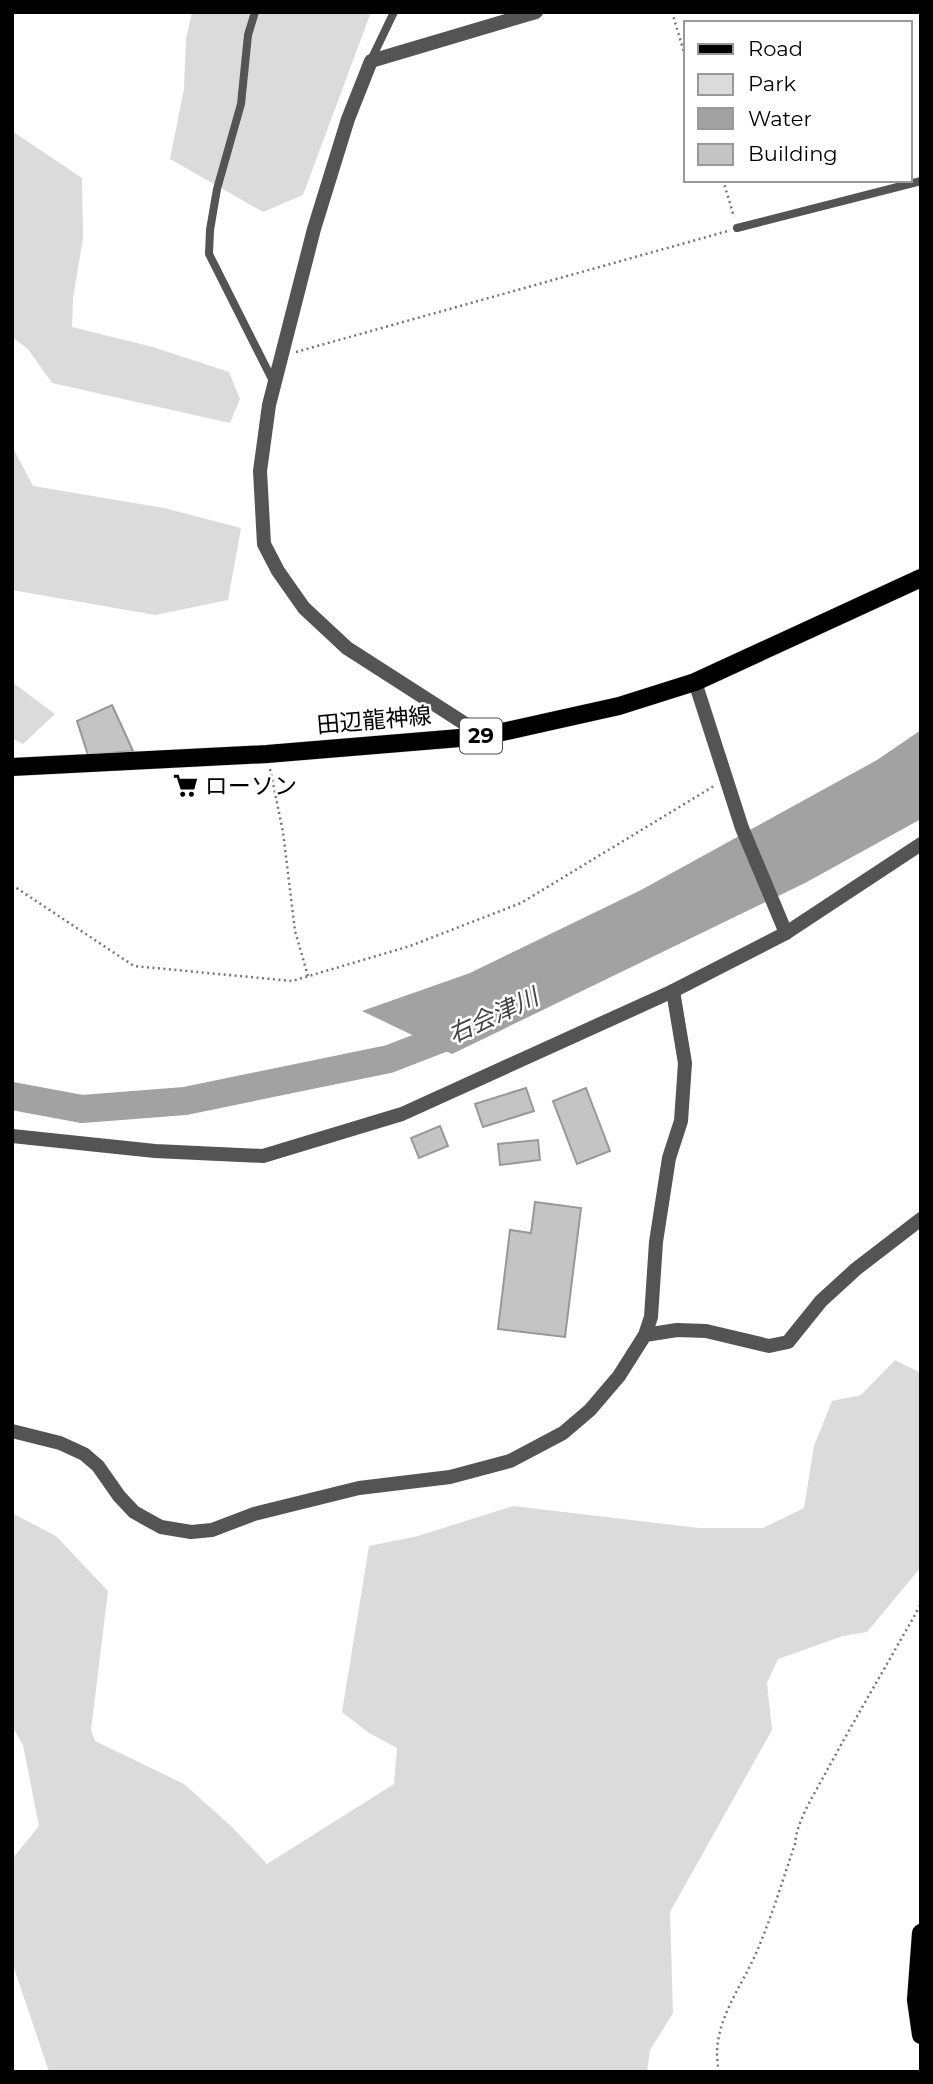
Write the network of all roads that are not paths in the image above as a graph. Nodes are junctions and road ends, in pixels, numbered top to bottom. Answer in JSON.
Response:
{"nodes":[{"id":1,"x":255,"y":12,"type":"edge"},
{"id":2,"x":394,"y":12,"type":"edge"},
{"id":3,"x":536,"y":12,"type":"edge"},
{"id":4,"x":371,"y":61,"type":"junction"},
{"id":5,"x":921,"y":181,"type":"edge"},
{"id":6,"x":737,"y":228,"type":"road end"},
{"id":7,"x":274,"y":383,"type":"junction"},
{"id":8,"x":921,"y":578,"type":"edge"},
{"id":9,"x":695,"y":681,"type":"junction"},
{"id":10,"x":484,"y":736,"type":"junction"},
{"id":11,"x":12,"y":767,"type":"edge"},
{"id":12,"x":921,"y":844,"type":"edge"},
{"id":13,"x":786,"y":933,"type":"junction"},
{"id":14,"x":673,"y":991,"type":"junction"},
{"id":15,"x":12,"y":1136,"type":"edge"},
{"id":16,"x":921,"y":1219,"type":"edge"},
{"id":17,"x":645,"y":1335,"type":"junction"},
{"id":18,"x":12,"y":1431,"type":"edge"},
{"id":19,"x":921,"y":1933,"type":"edge"},
{"id":20,"x":921,"y":2035,"type":"edge"}],
"edges":[{"from":1,"to":7,"type":"lane"},
{"from":2,"to":4,"type":"lane"},
{"from":3,"to":4,"type":"street"},
{"from":4,"to":7,"type":"street"},
{"from":5,"to":6,"type":"lane"},
{"from":7,"to":10,"type":"street"},
{"from":8,"to":9,"type":"main road","name":"田辺龍神線","number":"29"},
{"from":9,"to":10,"type":"main road","name":"田辺龍神線","number":"29"},
{"from":9,"to":13,"type":"street"},
{"from":10,"to":11,"type":"main road","name":"田辺龍神線","number":"29"},
{"from":12,"to":13,"type":"street"},
{"from":13,"to":14,"type":"street"},
{"from":14,"to":15,"type":"street"},
{"from":14,"to":17,"type":"street"},
{"from":16,"to":17,"type":"street"},
{"from":17,"to":18,"type":"street"},
{"from":19,"to":20,"type":"main road"}]}
